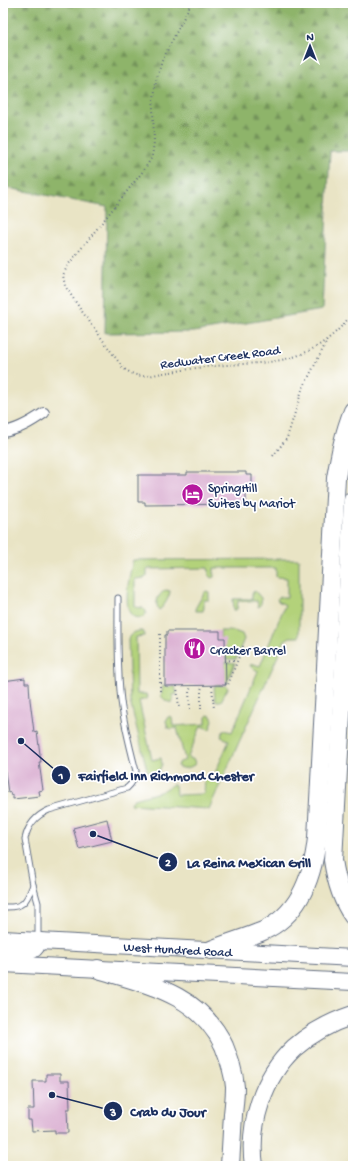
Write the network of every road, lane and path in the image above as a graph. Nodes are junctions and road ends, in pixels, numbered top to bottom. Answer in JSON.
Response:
{"nodes":[{"id":1,"x":191,"y":3,"type":"edge"},
{"id":2,"x":353,"y":312,"type":"edge"},
{"id":3,"x":328,"y":338,"type":"junction"},
{"id":4,"x":353,"y":411,"type":"edge"},
{"id":5,"x":44,"y":414,"type":"dead end"},
{"id":6,"x":3,"y":432,"type":"edge"},
{"id":7,"x":273,"y":456,"type":"dead end"},
{"id":8,"x":353,"y":500,"type":"edge"},
{"id":9,"x":118,"y":598,"type":"dead end"},
{"id":10,"x":160,"y":634,"type":"dead end"},
{"id":11,"x":243,"y":646,"type":"dead end"},
{"id":12,"x":225,"y":660,"type":"dead end"},
{"id":13,"x":237,"y":661,"type":"junction"},
{"id":14,"x":161,"y":683,"type":"junction"},
{"id":15,"x":165,"y":683,"type":"dead end"},
{"id":16,"x":225,"y":684,"type":"dead end"},
{"id":17,"x":177,"y":686,"type":"dead end"},
{"id":18,"x":192,"y":686,"type":"dead end"},
{"id":19,"x":202,"y":686,"type":"dead end"},
{"id":20,"x":212,"y":686,"type":"dead end"},
{"id":21,"x":160,"y":691,"type":"dead end"},
{"id":22,"x":178,"y":709,"type":"dead end"},
{"id":23,"x":190,"y":709,"type":"dead end"},
{"id":24,"x":201,"y":709,"type":"dead end"},
{"id":25,"x":214,"y":709,"type":"dead end"},
{"id":26,"x":33,"y":885,"type":"junction"},
{"id":27,"x":3,"y":907,"type":"edge"},
{"id":28,"x":353,"y":916,"type":"edge"},
{"id":29,"x":3,"y":939,"type":"edge"},
{"id":30,"x":38,"y":941,"type":"junction"},
{"id":31,"x":211,"y":950,"type":"junction"},
{"id":32,"x":3,"y":952,"type":"edge"},
{"id":33,"x":353,"y":958,"type":"edge"},
{"id":34,"x":3,"y":964,"type":"edge"},
{"id":35,"x":98,"y":969,"type":"junction"},
{"id":36,"x":353,"y":982,"type":"edge"},
{"id":37,"x":353,"y":1015,"type":"edge"},
{"id":38,"x":230,"y":1166,"type":"edge"},
{"id":39,"x":254,"y":1166,"type":"edge"}],
"edges":[{"from":1,"to":3,"type":"path","name":"Redwater Creek Road"},
{"from":2,"to":3,"type":"path","name":"Redwater Creek Road"},
{"from":3,"to":7,"type":"path"},
{"from":4,"to":31,"type":"highway"},
{"from":5,"to":6,"type":"street"},
{"from":8,"to":28,"type":"highway"},
{"from":9,"to":26,"type":"lane"},
{"from":10,"to":14,"type":"path"},
{"from":11,"to":13,"type":"path"},
{"from":12,"to":13,"type":"path"},
{"from":13,"to":16,"type":"path"},
{"from":14,"to":15,"type":"path"},
{"from":14,"to":21,"type":"path"},
{"from":17,"to":22,"type":"path"},
{"from":18,"to":23,"type":"path"},
{"from":19,"to":24,"type":"path"},
{"from":20,"to":25,"type":"path"},
{"from":26,"to":27,"type":"lane"},
{"from":26,"to":30,"type":"lane"},
{"from":29,"to":30,"type":"main road","name":"West Hundred Road"},
{"from":30,"to":31,"type":"main road","name":"West Hundred Road"},
{"from":30,"to":32,"type":"main road"},
{"from":31,"to":33,"type":"main road","name":"West Hundred Road"},
{"from":34,"to":35,"type":"main road","name":"West Hundred Road"},
{"from":35,"to":36,"type":"main road","name":"West Hundred Road"},
{"from":35,"to":38,"type":"highway"},
{"from":37,"to":39,"type":"highway"}]}
